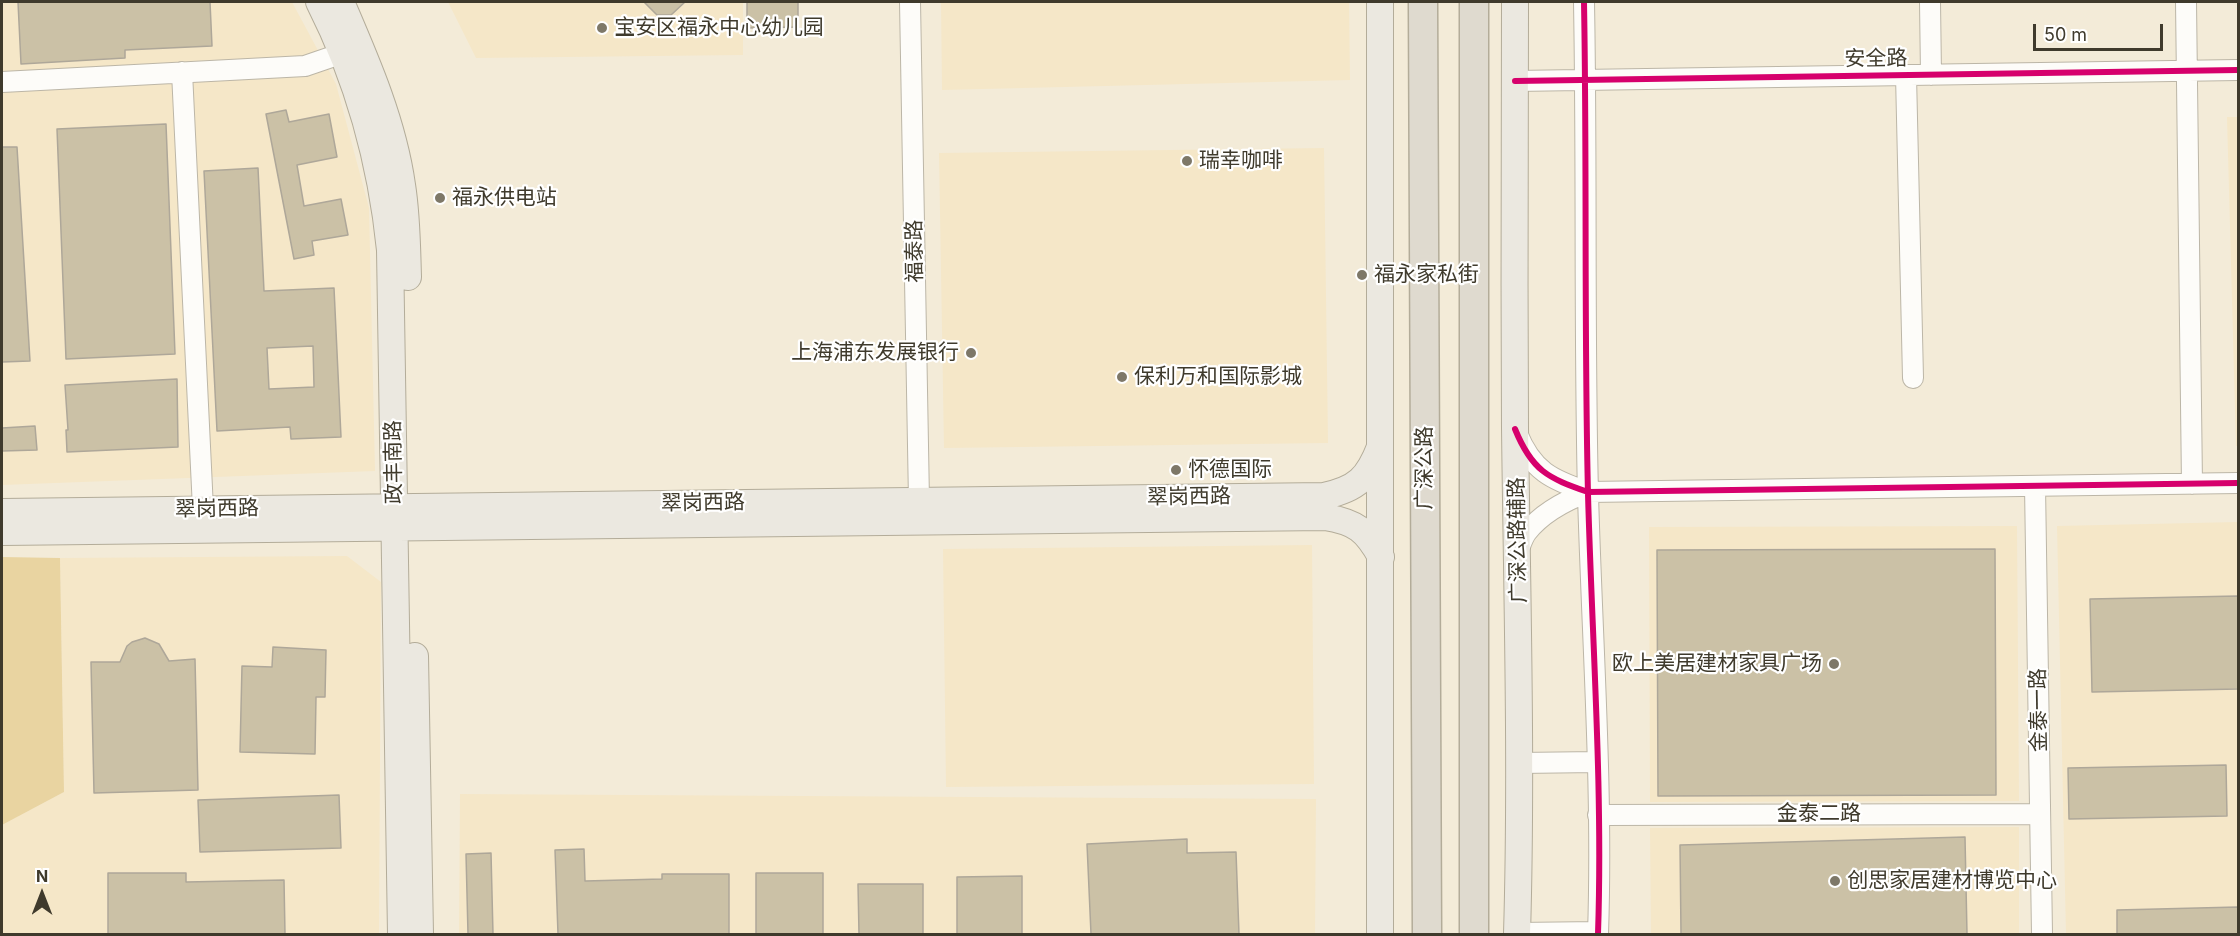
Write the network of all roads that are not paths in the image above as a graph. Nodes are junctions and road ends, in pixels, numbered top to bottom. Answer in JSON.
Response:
{"nodes":[{"id":1,"x":319,"y":2,"type":"edge"},
{"id":2,"x":341,"y":2,"type":"edge"},
{"id":3,"x":910,"y":2,"type":"edge"},
{"id":4,"x":1380,"y":2,"type":"edge"},
{"id":5,"x":1474,"y":2,"type":"edge"},
{"id":6,"x":1515,"y":2,"type":"edge"},
{"id":7,"x":1584,"y":2,"type":"edge"},
{"id":8,"x":1930,"y":2,"type":"edge"},
{"id":9,"x":2186,"y":2,"type":"edge"},
{"id":10,"x":1422,"y":7,"type":"edge"},
{"id":11,"x":343,"y":53,"type":"junction"},
{"id":12,"x":2187,"y":70,"type":"junction"},
{"id":13,"x":2238,"y":70,"type":"edge"},
{"id":14,"x":182,"y":72,"type":"junction"},
{"id":15,"x":1906,"y":75,"type":"junction"},
{"id":16,"x":1931,"y":75,"type":"junction"},
{"id":17,"x":1585,"y":80,"type":"junction"},
{"id":18,"x":1515,"y":81,"type":"junction"},
{"id":19,"x":2,"y":82,"type":"edge"},
{"id":20,"x":1913,"y":378,"type":"dead end"},
{"id":21,"x":1515,"y":429,"type":"junction"},
{"id":22,"x":1380,"y":447,"type":"junction"},
{"id":23,"x":2238,"y":483,"type":"edge"},
{"id":24,"x":2192,"y":484,"type":"junction"},
{"id":25,"x":2035,"y":486,"type":"junction"},
{"id":26,"x":1588,"y":492,"type":"junction"},
{"id":27,"x":919,"y":501,"type":"junction"},
{"id":28,"x":1276,"y":507,"type":"junction"},
{"id":29,"x":203,"y":509,"type":"junction"},
{"id":30,"x":2,"y":512,"type":"edge"},
{"id":31,"x":403,"y":517,"type":"junction"},
{"id":32,"x":2,"y":532,"type":"edge"},
{"id":33,"x":1519,"y":549,"type":"junction"},
{"id":34,"x":1381,"y":557,"type":"junction"},
{"id":35,"x":1597,"y":762,"type":"junction"},
{"id":36,"x":1519,"y":763,"type":"junction"},
{"id":37,"x":2040,"y":814,"type":"junction"},
{"id":38,"x":1598,"y":815,"type":"junction"},
{"id":39,"x":1598,"y":933,"type":"edge"},
{"id":40,"x":401,"y":934,"type":"edge"},
{"id":41,"x":420,"y":934,"type":"edge"},
{"id":42,"x":1380,"y":934,"type":"edge"},
{"id":43,"x":1427,"y":934,"type":"edge"},
{"id":44,"x":1474,"y":934,"type":"edge"},
{"id":45,"x":1517,"y":934,"type":"edge"},
{"id":46,"x":2042,"y":934,"type":"edge"}],
"edges":[{"from":1,"to":11,"type":"main road","name":"政丰南路"},
{"from":2,"to":31,"type":"main road","name":"政丰南路"},
{"from":3,"to":27,"type":"street","name":"福泰路"},
{"from":4,"to":22,"type":"main road"},
{"from":5,"to":44,"type":"highway"},
{"from":6,"to":18,"type":"main road","name":"广深公路辅路"},
{"from":7,"to":17,"type":"street"},
{"from":8,"to":16,"type":"street"},
{"from":9,"to":12,"type":"street"},
{"from":10,"to":43,"type":"highway","name":"广深公路"},
{"from":11,"to":14,"type":"street"},
{"from":11,"to":31,"type":"main road","name":"政丰南路"},
{"from":12,"to":13,"type":"street","name":"安全路"},
{"from":12,"to":16,"type":"street","name":"安全路"},
{"from":12,"to":24,"type":"street"},
{"from":14,"to":19,"type":"street"},
{"from":14,"to":29,"type":"street"},
{"from":15,"to":16,"type":"street","name":"安全路"},
{"from":15,"to":17,"type":"street","name":"安全路"},
{"from":15,"to":20,"type":"street"},
{"from":17,"to":18,"type":"street","name":"安全路"},
{"from":17,"to":26,"type":"street"},
{"from":18,"to":21,"type":"main road","name":"广深公路辅路"},
{"from":21,"to":26,"type":"street"},
{"from":21,"to":33,"type":"main road","name":"广深公路辅路"},
{"from":22,"to":28,"type":"main road","name":"翠岗西路"},
{"from":22,"to":34,"type":"main road"},
{"from":23,"to":24,"type":"street"},
{"from":24,"to":25,"type":"street"},
{"from":25,"to":26,"type":"street"},
{"from":25,"to":37,"type":"street","name":"金泰一路"},
{"from":26,"to":33,"type":"street"},
{"from":26,"to":35,"type":"street"},
{"from":27,"to":28,"type":"main road","name":"翠岗西路"},
{"from":27,"to":31,"type":"main road","name":"翠岗西路"},
{"from":28,"to":31,"type":"main road","name":"翠岗西路"},
{"from":28,"to":34,"type":"main road","name":"翠岗西路"},
{"from":29,"to":30,"type":"main road","name":"翠岗西路"},
{"from":29,"to":31,"type":"main road","name":"翠岗西路"},
{"from":31,"to":32,"type":"main road","name":"翠岗西路"},
{"from":31,"to":40,"type":"main road","name":"政丰南路"},
{"from":31,"to":41,"type":"main road","name":"政丰南路"},
{"from":33,"to":36,"type":"main road","name":"广深公路辅路"},
{"from":34,"to":42,"type":"main road"},
{"from":35,"to":36,"type":"street"},
{"from":35,"to":38,"type":"street"},
{"from":36,"to":45,"type":"main road","name":"广深公路辅路"},
{"from":37,"to":38,"type":"street","name":"金泰二路"},
{"from":37,"to":46,"type":"street","name":"金泰一路"},
{"from":38,"to":39,"type":"street"},
{"from":39,"to":45,"type":"street"}]}
